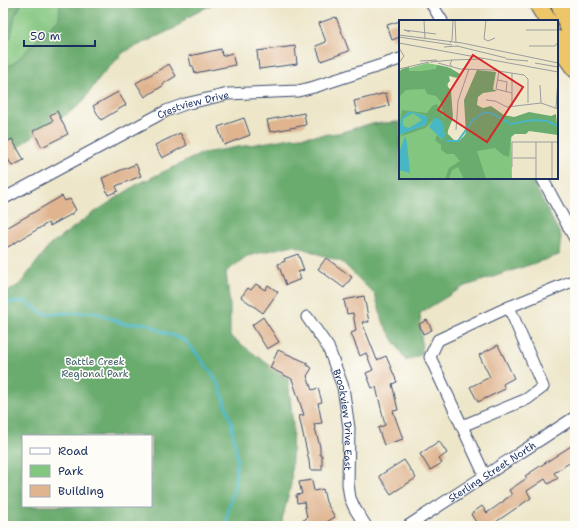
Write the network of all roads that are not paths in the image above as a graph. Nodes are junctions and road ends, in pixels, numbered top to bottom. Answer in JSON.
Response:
{"nodes":[{"id":1,"x":431,"y":3,"type":"edge"},
{"id":2,"x":537,"y":3,"type":"edge"},
{"id":3,"x":559,"y":3,"type":"edge"},
{"id":4,"x":441,"y":20,"type":"edge"},
{"id":5,"x":547,"y":20,"type":"edge"},
{"id":6,"x":558,"y":41,"type":"edge"},
{"id":7,"x":575,"y":44,"type":"edge"},
{"id":8,"x":399,"y":59,"type":"edge"},
{"id":9,"x":575,"y":69,"type":"edge"},
{"id":10,"x":543,"y":179,"type":"edge"},
{"id":11,"x":3,"y":199,"type":"edge"},
{"id":12,"x":575,"y":239,"type":"edge"},
{"id":13,"x":575,"y":280,"type":"edge"},
{"id":14,"x":509,"y":307,"type":"junction"},
{"id":15,"x":307,"y":317,"type":"dead end"},
{"id":16,"x":575,"y":417,"type":"edge"},
{"id":17,"x":462,"y":426,"type":"junction"},
{"id":18,"x":485,"y":476,"type":"junction"},
{"id":19,"x":366,"y":526,"type":"edge"},
{"id":20,"x":408,"y":526,"type":"edge"}],
"edges":[{"from":1,"to":4,"type":"street"},
{"from":2,"to":5,"type":"highway"},
{"from":3,"to":7,"type":"highway"},
{"from":6,"to":9,"type":"highway"},
{"from":8,"to":11,"type":"street","name":"Crestview Drive"},
{"from":10,"to":12,"type":"street"},
{"from":13,"to":14,"type":"street"},
{"from":14,"to":17,"type":"street"},
{"from":14,"to":17,"type":"street"},
{"from":15,"to":19,"type":"street","name":"Brookview Drive East"},
{"from":16,"to":18,"type":"street","name":"Sterling Street North"},
{"from":17,"to":18,"type":"street"},
{"from":18,"to":20,"type":"street","name":"Sterling Street North"}]}
